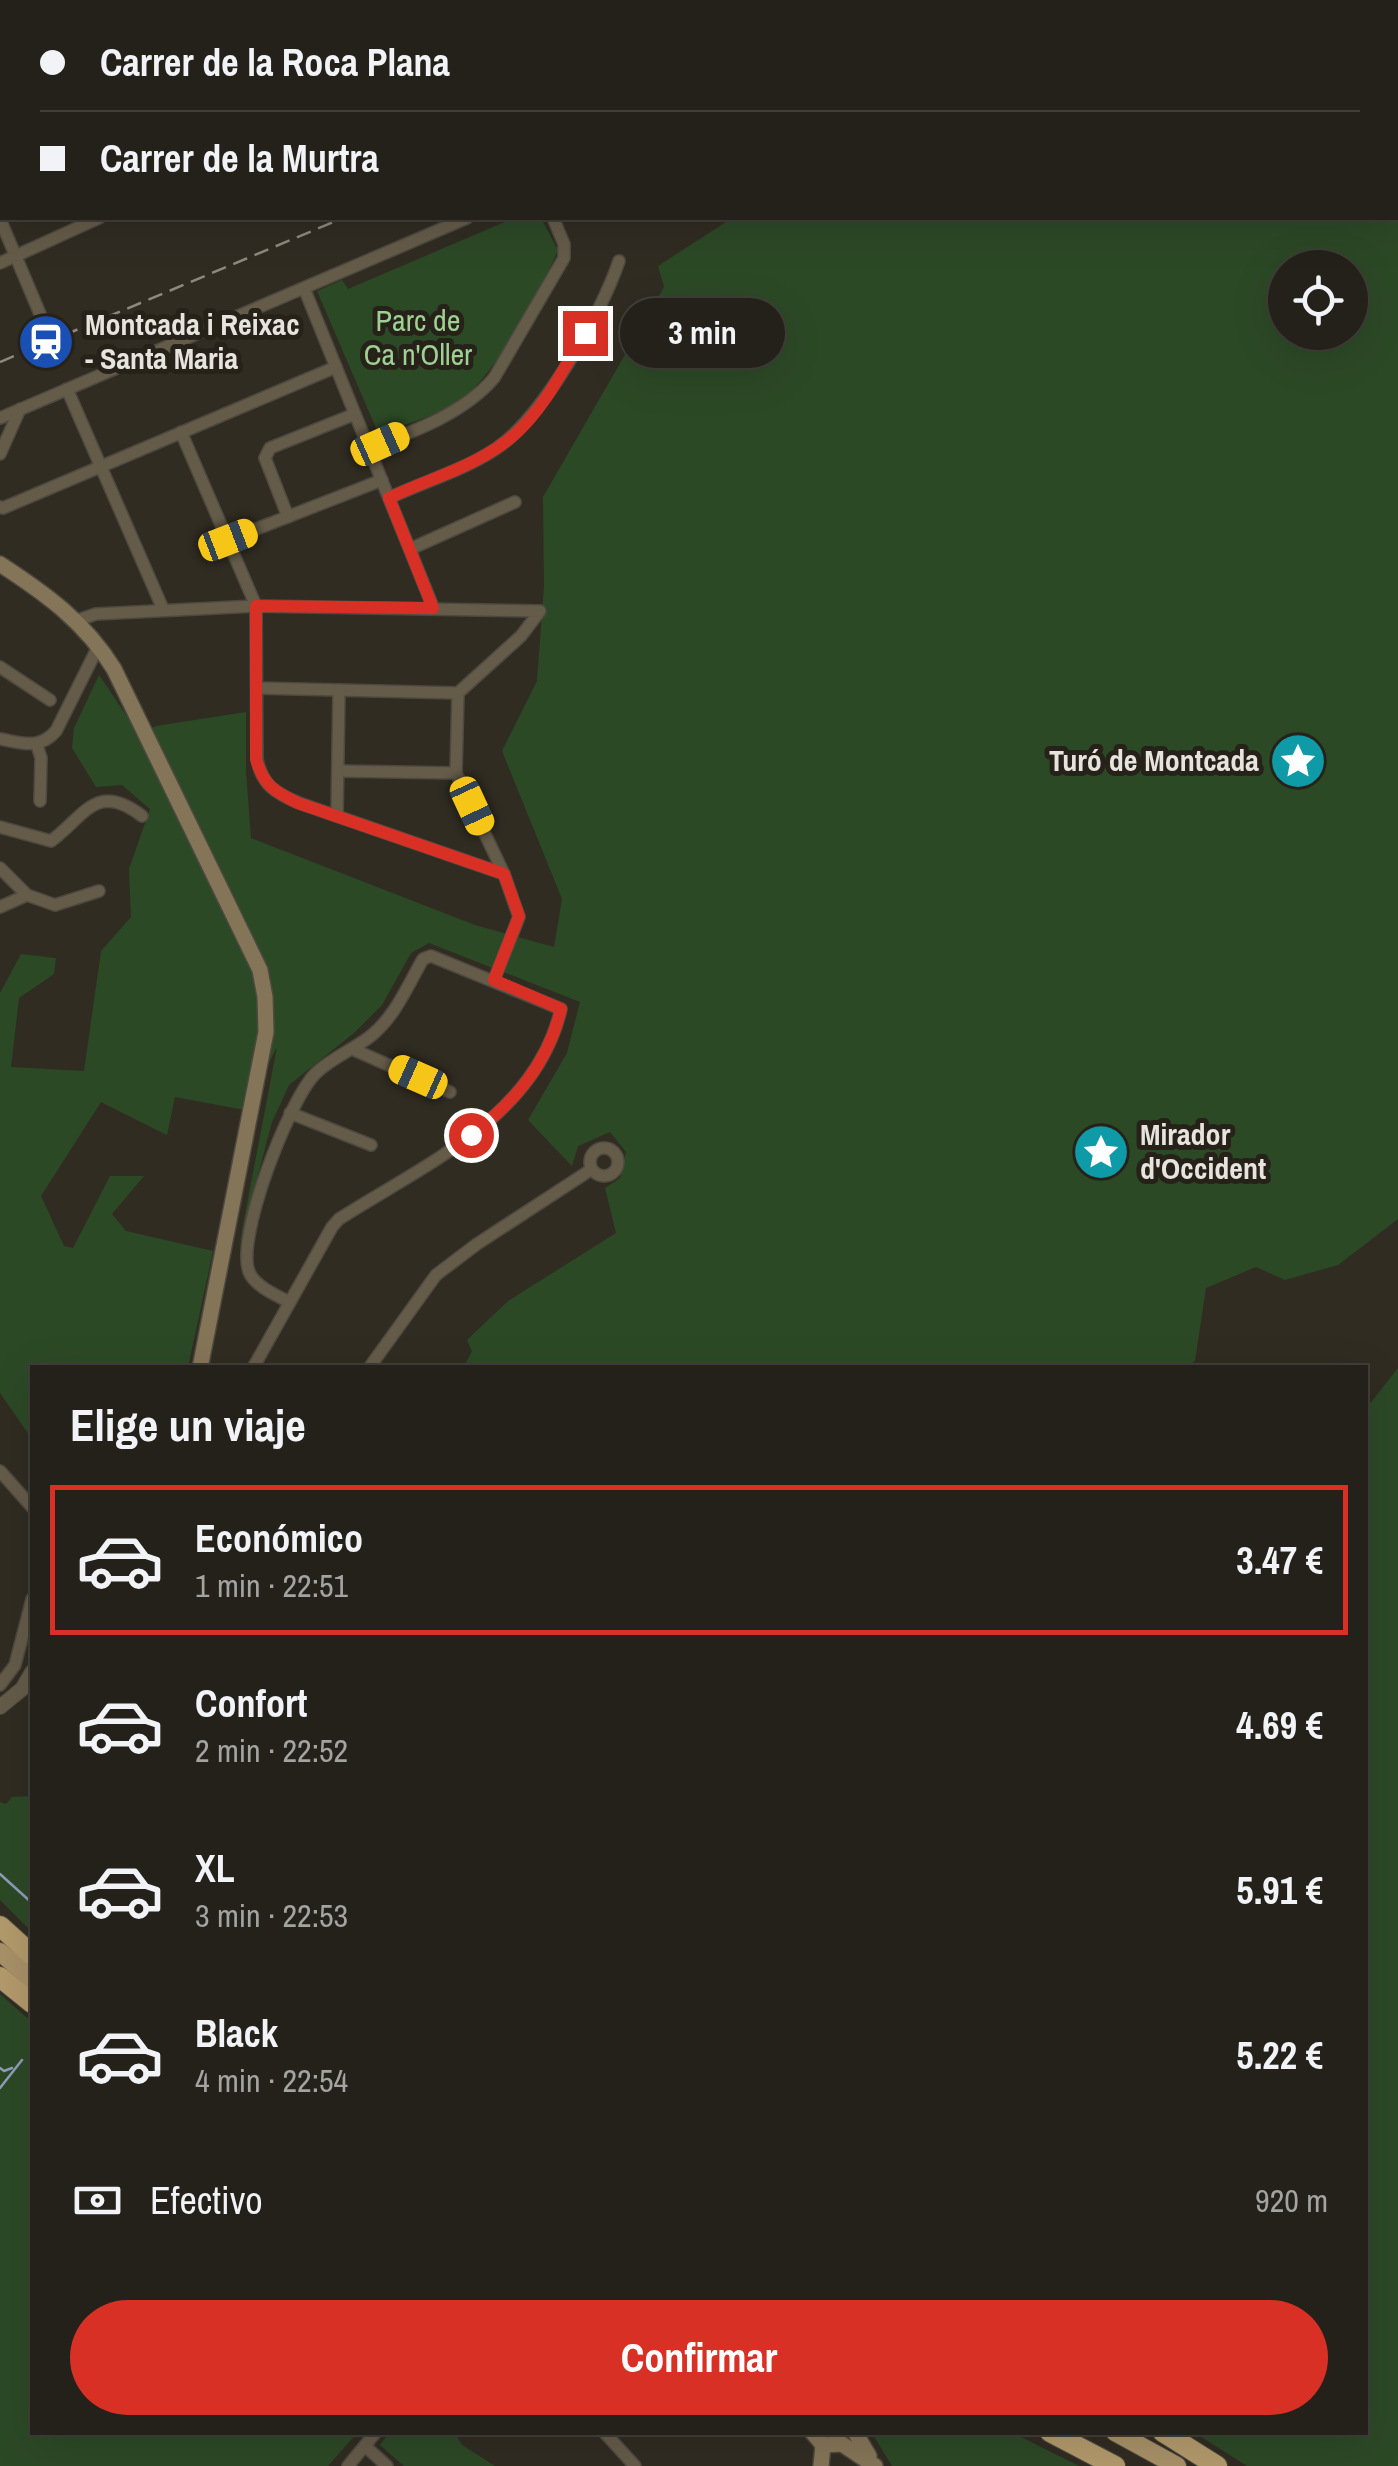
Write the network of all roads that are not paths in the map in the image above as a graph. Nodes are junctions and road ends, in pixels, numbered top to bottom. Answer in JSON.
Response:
{"nodes":[{"id":1,"x":0,"y":220,"type":"edge"},
{"id":2,"x":95,"y":220,"type":"edge"},
{"id":3,"x":462,"y":220,"type":"edge"},
{"id":4,"x":555,"y":220,"type":"edge"},
{"id":5,"x":16,"y":255,"type":"junction"},
{"id":6,"x":619,"y":261,"type":"dead end"},
{"id":7,"x":0,"y":263,"type":"edge"},
{"id":8,"x":304,"y":288,"type":"junction"},
{"id":9,"x":43,"y":321,"type":"dead end"},
{"id":10,"x":336,"y":366,"type":"junction"},
{"id":11,"x":67,"y":389,"type":"junction"},
{"id":12,"x":20,"y":409,"type":"junction"},
{"id":13,"x":355,"y":414,"type":"junction"},
{"id":14,"x":0,"y":418,"type":"edge"},
{"id":15,"x":181,"y":432,"type":"junction"},
{"id":16,"x":369,"y":448,"type":"junction"},
{"id":17,"x":0,"y":454,"type":"edge"},
{"id":18,"x":102,"y":466,"type":"junction"},
{"id":19,"x":382,"y":480,"type":"junction"},
{"id":20,"x":389,"y":498,"type":"junction"},
{"id":21,"x":514,"y":502,"type":"dead end"},
{"id":22,"x":0,"y":507,"type":"edge"},
{"id":23,"x":288,"y":517,"type":"junction"},
{"id":24,"x":228,"y":540,"type":"junction"},
{"id":25,"x":410,"y":550,"type":"junction"},
{"id":26,"x":0,"y":564,"type":"edge"},
{"id":27,"x":256,"y":606,"type":"junction"},
{"id":28,"x":433,"y":608,"type":"junction"},
{"id":29,"x":164,"y":609,"type":"junction"},
{"id":30,"x":78,"y":620,"type":"junction"},
{"id":31,"x":99,"y":645,"type":"junction"},
{"id":32,"x":0,"y":668,"type":"edge"},
{"id":33,"x":257,"y":688,"type":"junction"},
{"id":34,"x":339,"y":690,"type":"junction"},
{"id":35,"x":458,"y":693,"type":"junction"},
{"id":36,"x":50,"y":700,"type":"dead end"},
{"id":37,"x":0,"y":739,"type":"edge"},
{"id":38,"x":37,"y":745,"type":"junction"},
{"id":39,"x":338,"y":771,"type":"junction"},
{"id":40,"x":456,"y":772,"type":"junction"},
{"id":41,"x":40,"y":801,"type":"dead end"},
{"id":42,"x":142,"y":816,"type":"dead end"},
{"id":43,"x":337,"y":816,"type":"junction"},
{"id":44,"x":0,"y":826,"type":"edge"},
{"id":45,"x":0,"y":868,"type":"edge"},
{"id":46,"x":504,"y":874,"type":"junction"},
{"id":47,"x":99,"y":890,"type":"dead end"},
{"id":48,"x":27,"y":895,"type":"junction"},
{"id":49,"x":0,"y":907,"type":"edge"},
{"id":50,"x":494,"y":980,"type":"junction"},
{"id":51,"x":352,"y":1048,"type":"junction"},
{"id":52,"x":450,"y":1092,"type":"dead end"},
{"id":53,"x":290,"y":1113,"type":"junction"},
{"id":54,"x":372,"y":1145,"type":"dead end"},
{"id":55,"x":592,"y":1169,"type":"dead end"},
{"id":56,"x":287,"y":1301,"type":"junction"},
{"id":57,"x":201,"y":1365,"type":"edge"},
{"id":58,"x":255,"y":1365,"type":"edge"},
{"id":59,"x":370,"y":1365,"type":"edge"},
{"id":60,"x":2,"y":1476,"type":"edge"},
{"id":61,"x":30,"y":1505,"type":"edge"},
{"id":62,"x":30,"y":1607,"type":"edge"},
{"id":63,"x":30,"y":1676,"type":"edge"},
{"id":64,"x":0,"y":1684,"type":"edge"},
{"id":65,"x":0,"y":1707,"type":"edge"},
{"id":66,"x":0,"y":1926,"type":"edge"},
{"id":67,"x":30,"y":1945,"type":"edge"},
{"id":68,"x":0,"y":1952,"type":"edge"},
{"id":69,"x":30,"y":1953,"type":"edge"},
{"id":70,"x":0,"y":1977,"type":"edge"},
{"id":71,"x":30,"y":1977,"type":"edge"},
{"id":72,"x":30,"y":2001,"type":"edge"},
{"id":73,"x":374,"y":2435,"type":"edge"},
{"id":74,"x":607,"y":2435,"type":"edge"},
{"id":75,"x":1056,"y":2435,"type":"edge"},
{"id":76,"x":1119,"y":2435,"type":"edge"},
{"id":77,"x":1168,"y":2435,"type":"edge"},
{"id":78,"x":849,"y":2436,"type":"edge"},
{"id":79,"x":818,"y":2439,"type":"edge"},
{"id":80,"x":365,"y":2446,"type":"junction"},
{"id":81,"x":874,"y":2465,"type":"edge"},
{"id":82,"x":348,"y":2466,"type":"edge"},
{"id":83,"x":387,"y":2466,"type":"edge"},
{"id":84,"x":635,"y":2466,"type":"edge"},
{"id":85,"x":821,"y":2466,"type":"edge"},
{"id":86,"x":1116,"y":2466,"type":"edge"},
{"id":87,"x":1176,"y":2466,"type":"edge"},
{"id":88,"x":1216,"y":2466,"type":"edge"}],
"edges":[{"from":1,"to":5,"type":"street"},
{"from":2,"to":5,"type":"street"},
{"from":3,"to":8,"type":"street"},
{"from":4,"to":16,"type":"street"},
{"from":5,"to":7,"type":"street"},
{"from":5,"to":9,"type":"street"},
{"from":6,"to":20,"type":"street"},
{"from":8,"to":10,"type":"street"},
{"from":8,"to":11,"type":"street"},
{"from":10,"to":13,"type":"street"},
{"from":10,"to":15,"type":"street"},
{"from":11,"to":12,"type":"street"},
{"from":11,"to":18,"type":"street"},
{"from":12,"to":14,"type":"street"},
{"from":12,"to":17,"type":"street"},
{"from":13,"to":16,"type":"street"},
{"from":13,"to":23,"type":"street"},
{"from":15,"to":18,"type":"street"},
{"from":15,"to":24,"type":"street"},
{"from":16,"to":19,"type":"street"},
{"from":18,"to":22,"type":"street"},
{"from":18,"to":29,"type":"street"},
{"from":19,"to":20,"type":"street"},
{"from":19,"to":23,"type":"street"},
{"from":20,"to":25,"type":"street"},
{"from":21,"to":25,"type":"street"},
{"from":23,"to":24,"type":"street"},
{"from":24,"to":27,"type":"street"},
{"from":25,"to":28,"type":"street"},
{"from":26,"to":30,"type":"main road"},
{"from":27,"to":28,"type":"street"},
{"from":27,"to":29,"type":"street"},
{"from":27,"to":33,"type":"street"},
{"from":28,"to":35,"type":"street"},
{"from":29,"to":30,"type":"street"},
{"from":30,"to":31,"type":"main road"},
{"from":31,"to":38,"type":"street"},
{"from":31,"to":57,"type":"main road"},
{"from":32,"to":36,"type":"street"},
{"from":33,"to":34,"type":"street"},
{"from":33,"to":43,"type":"street"},
{"from":34,"to":35,"type":"street"},
{"from":34,"to":39,"type":"street"},
{"from":35,"to":40,"type":"street"},
{"from":37,"to":38,"type":"street"},
{"from":38,"to":41,"type":"street"},
{"from":39,"to":40,"type":"street"},
{"from":39,"to":43,"type":"street"},
{"from":40,"to":46,"type":"street"},
{"from":42,"to":44,"type":"street"},
{"from":43,"to":46,"type":"street"},
{"from":45,"to":48,"type":"street"},
{"from":46,"to":50,"type":"street"},
{"from":47,"to":48,"type":"street"},
{"from":48,"to":49,"type":"street"},
{"from":50,"to":51,"type":"street"},
{"from":50,"to":56,"type":"street"},
{"from":51,"to":52,"type":"street"},
{"from":51,"to":53,"type":"street"},
{"from":53,"to":54,"type":"street"},
{"from":53,"to":56,"type":"street"},
{"from":55,"to":59,"type":"street"},
{"from":56,"to":58,"type":"street"},
{"from":60,"to":61,"type":"street"},
{"from":62,"to":64,"type":"street"},
{"from":63,"to":65,"type":"street"},
{"from":66,"to":67,"type":"highway"},
{"from":66,"to":69,"type":"highway"},
{"from":68,"to":71,"type":"highway"},
{"from":70,"to":72,"type":"highway"},
{"from":73,"to":80,"type":"street"},
{"from":74,"to":84,"type":"street"},
{"from":75,"to":86,"type":"highway"},
{"from":76,"to":87,"type":"highway"},
{"from":77,"to":88,"type":"highway"},
{"from":78,"to":79,"type":"main road"},
{"from":78,"to":81,"type":"main road"},
{"from":79,"to":85,"type":"main road"},
{"from":80,"to":82,"type":"street"},
{"from":80,"to":83,"type":"street"}]}
